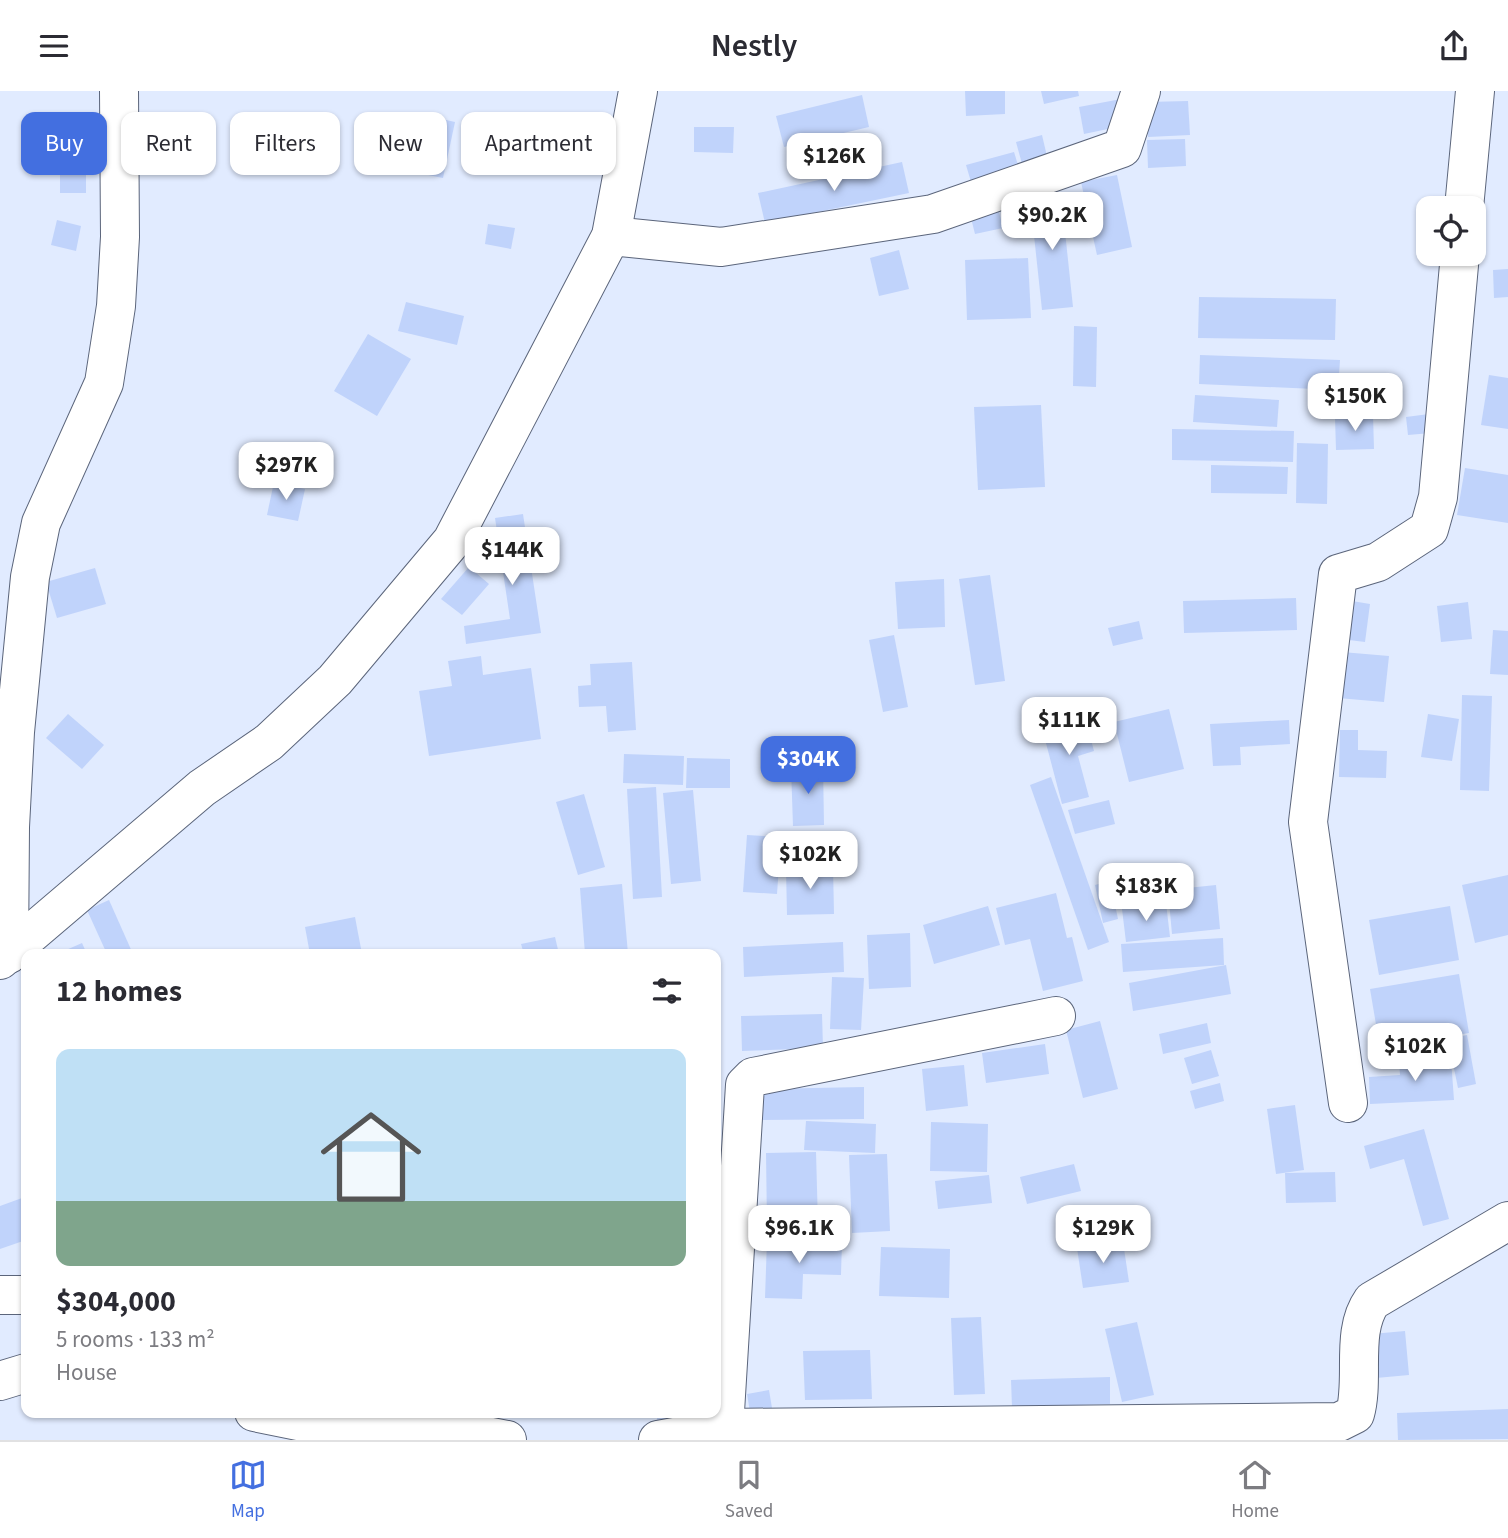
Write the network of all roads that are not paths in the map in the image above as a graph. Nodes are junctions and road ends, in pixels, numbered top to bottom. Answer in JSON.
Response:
{"nodes":[{"id":1,"x":119,"y":91,"type":"edge"},
{"id":2,"x":638,"y":91,"type":"edge"},
{"id":3,"x":1141,"y":91,"type":"edge"},
{"id":4,"x":1475,"y":91,"type":"edge"},
{"id":5,"x":1466,"y":196,"type":"edge"},
{"id":6,"x":611,"y":236,"type":"junction"},
{"id":7,"x":1459,"y":266,"type":"edge"},
{"id":8,"x":5,"y":957,"type":"edge"},
{"id":9,"x":1056,"y":1016,"type":"dead end"},
{"id":10,"x":1348,"y":1104,"type":"dead end"},
{"id":11,"x":1508,"y":1221,"type":"edge"},
{"id":12,"x":0,"y":1295,"type":"edge"},
{"id":13,"x":21,"y":1295,"type":"edge"},
{"id":14,"x":21,"y":1375,"type":"edge"},
{"id":15,"x":0,"y":1381,"type":"edge"},
{"id":16,"x":283,"y":1418,"type":"edge"},
{"id":17,"x":724,"y":1427,"type":"junction"},
{"id":18,"x":507,"y":1440,"type":"edge"},
{"id":19,"x":658,"y":1440,"type":"edge"}],
"edges":[{"from":1,"to":8,"type":"street"},
{"from":2,"to":6,"type":"street"},
{"from":3,"to":6,"type":"street"},
{"from":4,"to":5,"type":"street"},
{"from":6,"to":8,"type":"street"},
{"from":7,"to":10,"type":"street"},
{"from":9,"to":17,"type":"street"},
{"from":11,"to":17,"type":"street"},
{"from":12,"to":13,"type":"street"},
{"from":14,"to":15,"type":"street"},
{"from":16,"to":18,"type":"street"},
{"from":17,"to":19,"type":"street"}]}
